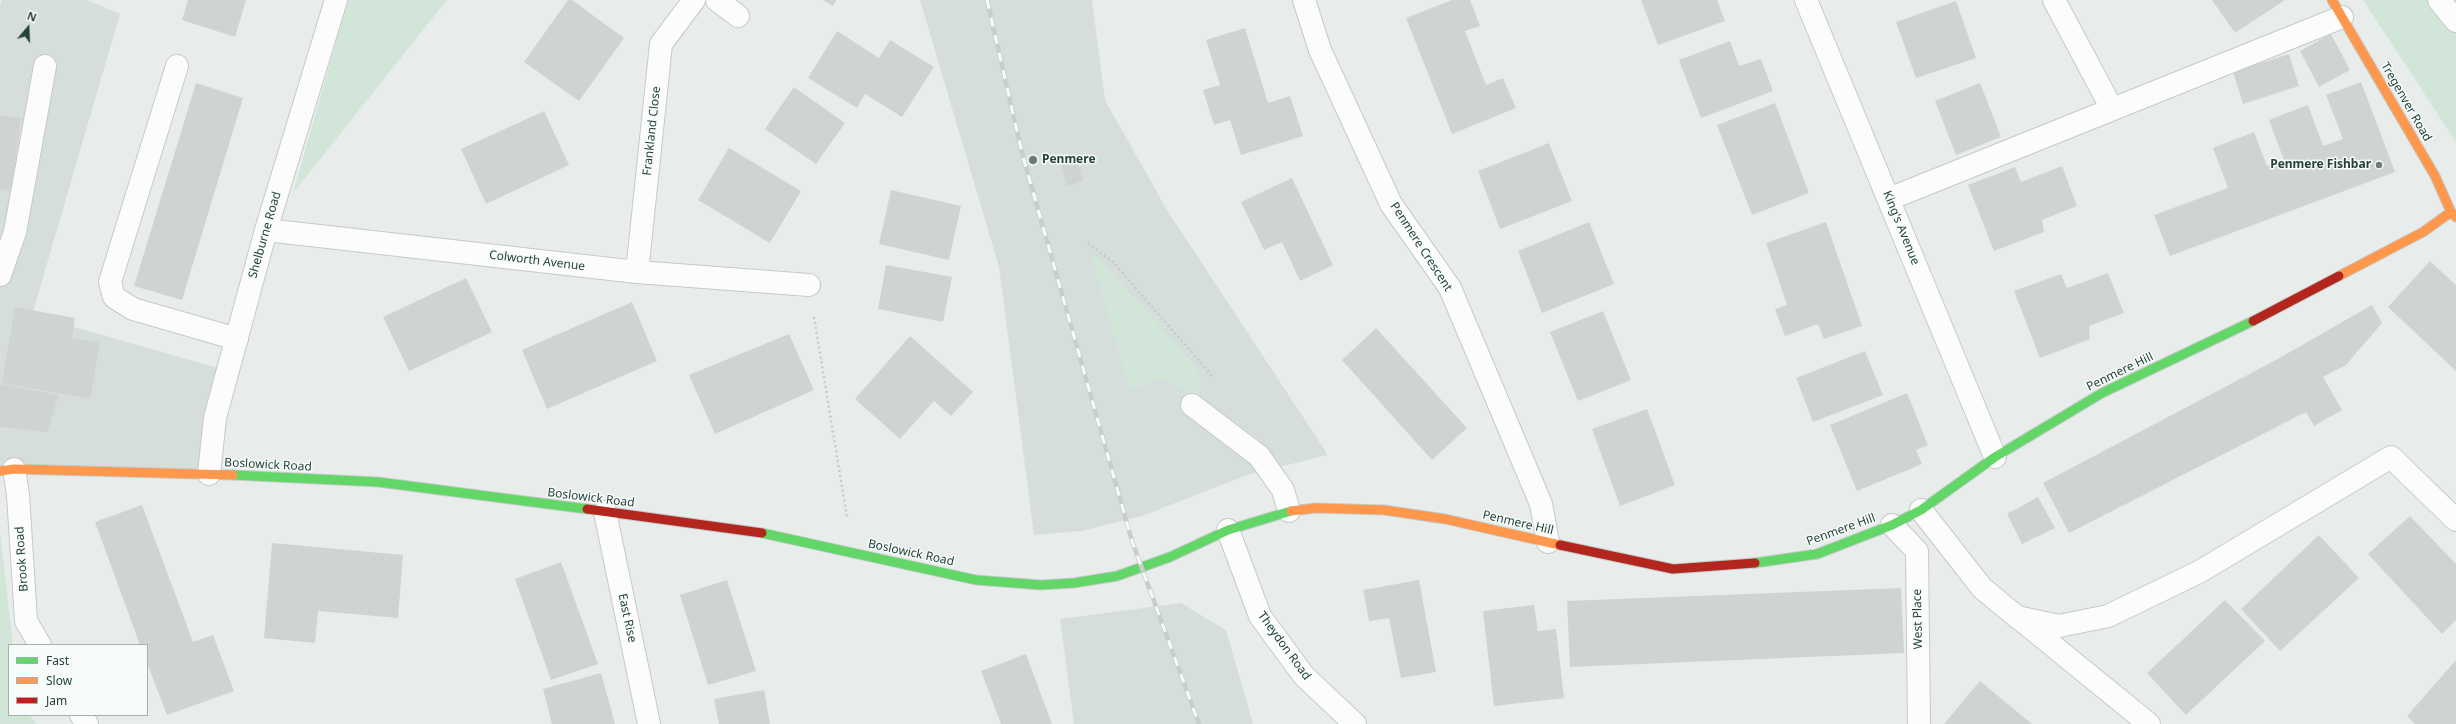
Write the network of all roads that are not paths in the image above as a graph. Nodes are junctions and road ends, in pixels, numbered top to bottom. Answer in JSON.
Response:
{"nodes":[{"id":1,"x":336,"y":0,"type":"edge"},
{"id":2,"x":694,"y":0,"type":"edge"},
{"id":3,"x":717,"y":0,"type":"edge"},
{"id":4,"x":1304,"y":0,"type":"edge"},
{"id":5,"x":1806,"y":0,"type":"edge"},
{"id":6,"x":2054,"y":0,"type":"edge"},
{"id":7,"x":2439,"y":0,"type":"edge"},
{"id":8,"x":2337,"y":9,"type":"edge"},
{"id":9,"x":738,"y":16,"type":"dead end"},
{"id":10,"x":2456,"y":21,"type":"edge"},
{"id":11,"x":45,"y":66,"type":"dead end"},
{"id":12,"x":177,"y":66,"type":"dead end"},
{"id":13,"x":2112,"y":110,"type":"junction"},
{"id":14,"x":1889,"y":199,"type":"junction"},
{"id":15,"x":2454,"y":215,"type":"edge"},
{"id":16,"x":266,"y":230,"type":"junction"},
{"id":17,"x":637,"y":272,"type":"junction"},
{"id":18,"x":0,"y":275,"type":"edge"},
{"id":19,"x":809,"y":285,"type":"road end"},
{"id":20,"x":236,"y":339,"type":"junction"},
{"id":21,"x":1192,"y":405,"type":"dead end"},
{"id":22,"x":1995,"y":456,"type":"junction"},
{"id":23,"x":7,"y":470,"type":"edge"},
{"id":24,"x":209,"y":474,"type":"junction"},
{"id":25,"x":1921,"y":510,"type":"junction"},
{"id":26,"x":1289,"y":511,"type":"junction"},
{"id":27,"x":604,"y":512,"type":"junction"},
{"id":28,"x":2456,"y":520,"type":"edge"},
{"id":29,"x":1892,"y":524,"type":"junction"},
{"id":30,"x":1228,"y":530,"type":"junction"},
{"id":31,"x":1548,"y":542,"type":"junction"},
{"id":32,"x":1170,"y":557,"type":"joint"},
{"id":33,"x":2018,"y":617,"type":"junction"},
{"id":34,"x":39,"y":644,"type":"edge"},
{"id":35,"x":649,"y":724,"type":"edge"},
{"id":36,"x":1355,"y":724,"type":"edge"},
{"id":37,"x":1919,"y":724,"type":"edge"},
{"id":38,"x":2149,"y":724,"type":"edge"}],
"edges":[{"from":1,"to":16,"type":"street","name":"Shelburne Road"},
{"from":2,"to":17,"type":"street","name":"Frankland Close"},
{"from":3,"to":9,"type":"street"},
{"from":4,"to":31,"type":"street","name":"Penmere Crescent"},
{"from":5,"to":14,"type":"street","name":"King's Avenue"},
{"from":6,"to":13,"type":"street"},
{"from":7,"to":10,"type":"street"},
{"from":8,"to":13,"type":"street"},
{"from":8,"to":15,"type":"street","name":"Tregenver Road"},
{"from":11,"to":18,"type":"street"},
{"from":12,"to":20,"type":"street"},
{"from":13,"to":14,"type":"street"},
{"from":14,"to":22,"type":"street","name":"King's Avenue"},
{"from":15,"to":22,"type":"street","name":"Penmere Hill"},
{"from":16,"to":17,"type":"street","name":"Colworth Avenue"},
{"from":16,"to":20,"type":"street","name":"Shelburne Road"},
{"from":17,"to":19,"type":"street","name":"Colworth Avenue"},
{"from":20,"to":24,"type":"street","name":"Shelburne Road"},
{"from":21,"to":26,"type":"street"},
{"from":22,"to":25,"type":"street","name":"Penmere Hill"},
{"from":23,"to":24,"type":"street","name":"Boslowick Road"},
{"from":23,"to":34,"type":"street","name":"Brook Road"},
{"from":24,"to":27,"type":"street","name":"Boslowick Road"},
{"from":25,"to":29,"type":"street","name":"Penmere Hill"},
{"from":25,"to":33,"type":"street"},
{"from":26,"to":30,"type":"street","name":"Penmere Hill"},
{"from":26,"to":31,"type":"street","name":"Penmere Hill"},
{"from":27,"to":32,"type":"street","name":"Boslowick Road"},
{"from":27,"to":35,"type":"street","name":"East Rise"},
{"from":28,"to":33,"type":"street"},
{"from":29,"to":31,"type":"street","name":"Penmere Hill"},
{"from":29,"to":37,"type":"street","name":"West Place"},
{"from":30,"to":32,"type":"street","name":"Penmere Hill"},
{"from":30,"to":36,"type":"street","name":"Theydon Road"},
{"from":33,"to":38,"type":"street"}]}
